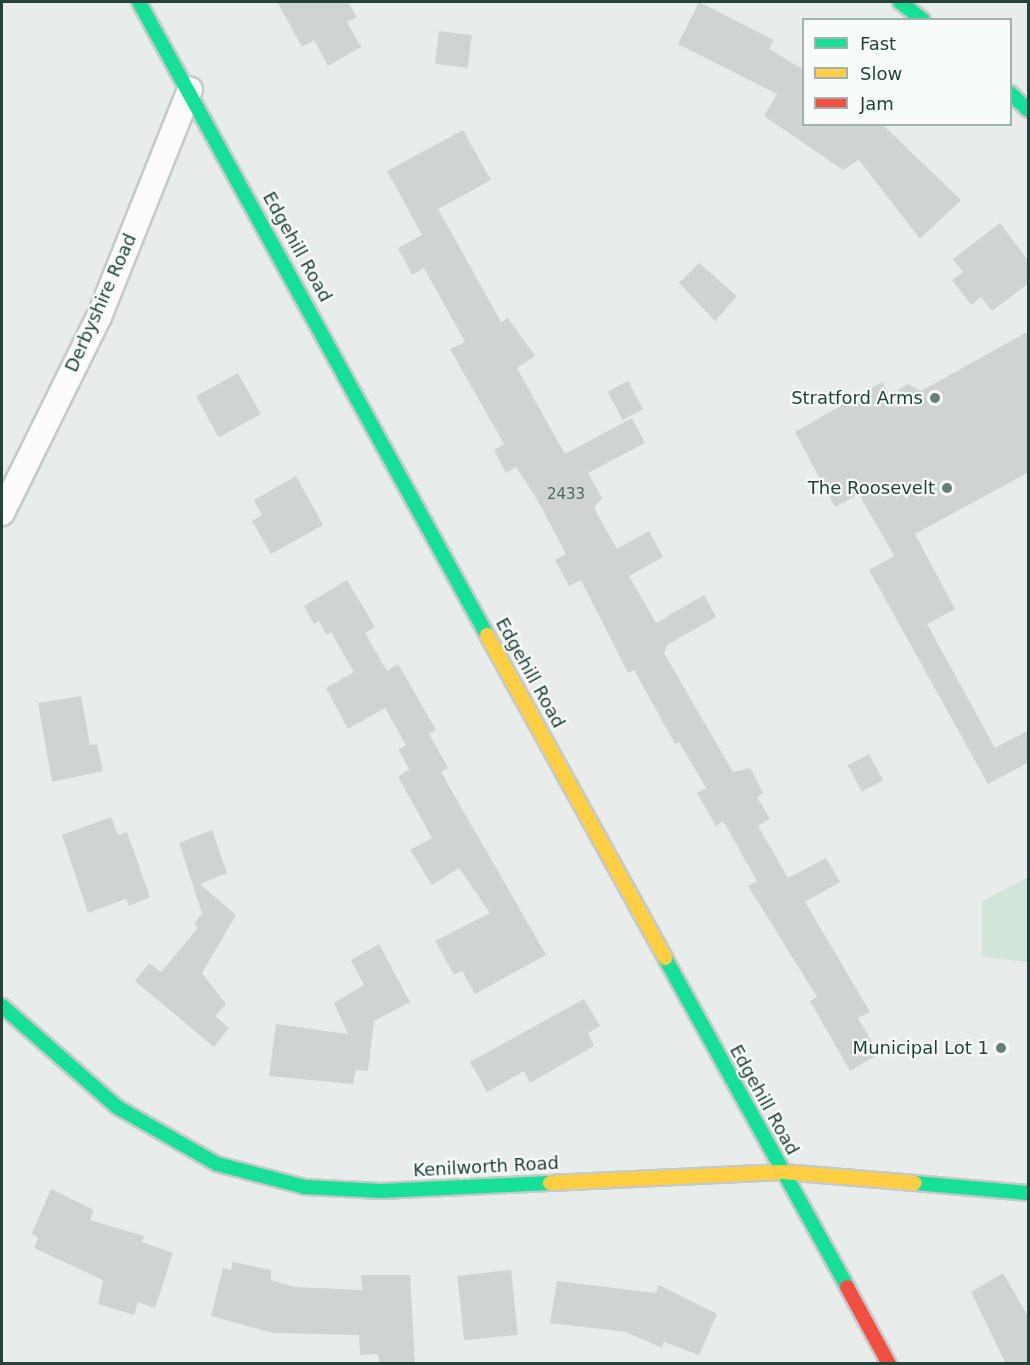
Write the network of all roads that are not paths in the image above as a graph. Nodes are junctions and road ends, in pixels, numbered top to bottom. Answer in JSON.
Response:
{"nodes":[{"id":1,"x":139,"y":2,"type":"edge"},
{"id":2,"x":900,"y":2,"type":"edge"},
{"id":3,"x":920,"y":18,"type":"edge"},
{"id":4,"x":190,"y":89,"type":"junction"},
{"id":5,"x":1012,"y":94,"type":"edge"},
{"id":6,"x":1029,"y":110,"type":"edge"},
{"id":7,"x":2,"y":513,"type":"edge"},
{"id":8,"x":2,"y":1005,"type":"edge"},
{"id":9,"x":783,"y":1172,"type":"junction"},
{"id":10,"x":1029,"y":1193,"type":"edge"},
{"id":11,"x":889,"y":1364,"type":"edge"}],
"edges":[{"from":1,"to":4,"type":"street","name":"Edgehill Road"},
{"from":2,"to":3,"type":"street"},
{"from":4,"to":7,"type":"street","name":"Derbyshire Road"},
{"from":4,"to":9,"type":"street","name":"Edgehill Road"},
{"from":5,"to":6,"type":"street"},
{"from":8,"to":9,"type":"street","name":"Kenilworth Road"},
{"from":9,"to":10,"type":"street","name":"Kenilworth Road"},
{"from":9,"to":11,"type":"street","name":"Edgehill Road"}]}
